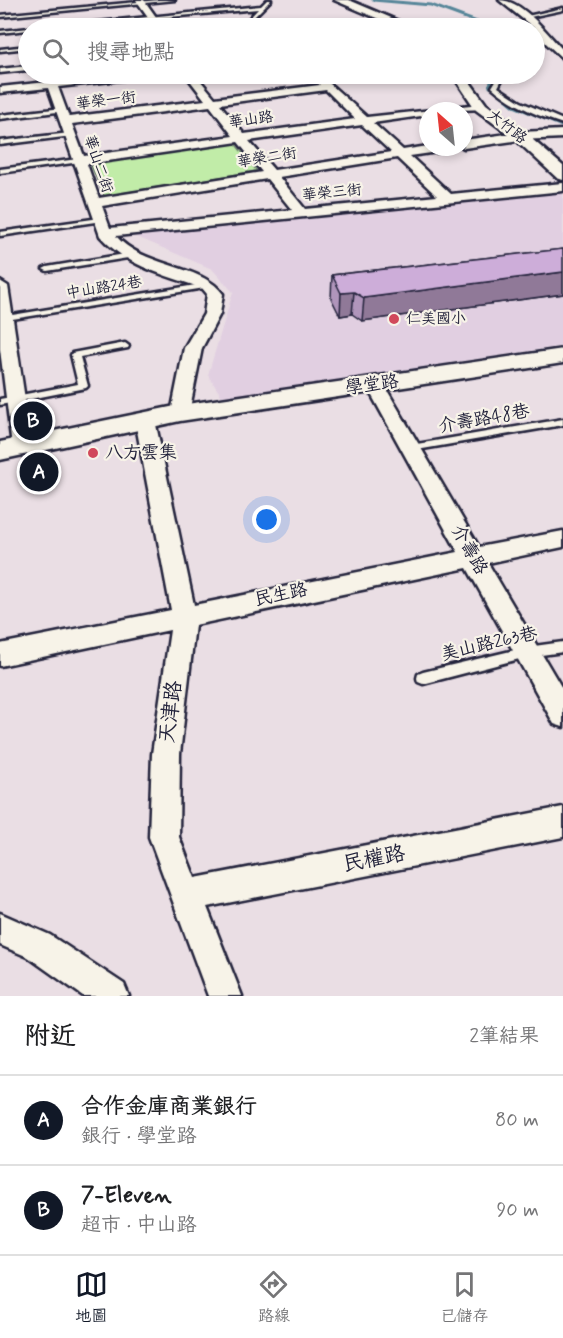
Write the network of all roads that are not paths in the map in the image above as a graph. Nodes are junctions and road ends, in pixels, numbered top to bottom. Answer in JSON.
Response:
{"nodes":[{"id":1,"x":173,"y":0,"type":"edge"},
{"id":2,"x":269,"y":0,"type":"edge"},
{"id":3,"x":503,"y":0,"type":"edge"},
{"id":4,"x":346,"y":1,"type":"edge"},
{"id":5,"x":141,"y":2,"type":"edge"},
{"id":6,"x":263,"y":8,"type":"junction"},
{"id":7,"x":563,"y":9,"type":"edge"},
{"id":8,"x":0,"y":15,"type":"edge"},
{"id":9,"x":525,"y":17,"type":"joint"},
{"id":10,"x":152,"y":18,"type":"joint"},
{"id":11,"x":252,"y":18,"type":"edge"},
{"id":12,"x":386,"y":18,"type":"edge"},
{"id":13,"x":18,"y":30,"type":"edge"},
{"id":14,"x":0,"y":32,"type":"edge"},
{"id":15,"x":545,"y":38,"type":"edge"},
{"id":16,"x":18,"y":48,"type":"edge"},
{"id":17,"x":0,"y":50,"type":"edge"},
{"id":18,"x":563,"y":56,"type":"edge"},
{"id":19,"x":18,"y":69,"type":"edge"},
{"id":20,"x":0,"y":71,"type":"edge"},
{"id":21,"x":52,"y":84,"type":"joint"},
{"id":22,"x":198,"y":84,"type":"edge"},
{"id":23,"x":325,"y":84,"type":"edge"},
{"id":24,"x":465,"y":84,"type":"edge"},
{"id":25,"x":497,"y":84,"type":"edge"},
{"id":26,"x":328,"y":87,"type":"junction"},
{"id":27,"x":0,"y":90,"type":"edge"},
{"id":28,"x":213,"y":102,"type":"junction"},
{"id":29,"x":481,"y":107,"type":"junction"},
{"id":30,"x":473,"y":108,"type":"edge"},
{"id":31,"x":419,"y":113,"type":"edge"},
{"id":32,"x":65,"y":116,"type":"junction"},
{"id":33,"x":0,"y":117,"type":"edge"},
{"id":34,"x":363,"y":119,"type":"junction"},
{"id":35,"x":563,"y":122,"type":"edge"},
{"id":36,"x":563,"y":134,"type":"edge"},
{"id":37,"x":70,"y":135,"type":"junction"},
{"id":38,"x":520,"y":136,"type":"junction"},
{"id":39,"x":241,"y":137,"type":"junction"},
{"id":40,"x":0,"y":143,"type":"edge"},
{"id":41,"x":473,"y":143,"type":"edge"},
{"id":42,"x":419,"y":151,"type":"edge"},
{"id":43,"x":400,"y":154,"type":"junction"},
{"id":44,"x":78,"y":161,"type":"junction"},
{"id":45,"x":0,"y":171,"type":"edge"},
{"id":46,"x":270,"y":174,"type":"junction"},
{"id":47,"x":563,"y":175,"type":"edge"},
{"id":48,"x":563,"y":187,"type":"edge"},
{"id":49,"x":447,"y":198,"type":"junction"},
{"id":50,"x":94,"y":203,"type":"junction"},
{"id":51,"x":301,"y":213,"type":"junction"},
{"id":52,"x":102,"y":227,"type":"junction"},
{"id":53,"x":0,"y":234,"type":"edge"},
{"id":54,"x":131,"y":255,"type":"junction"},
{"id":55,"x":47,"y":269,"type":"dead end"},
{"id":56,"x":208,"y":285,"type":"junction"},
{"id":57,"x":0,"y":286,"type":"edge"},
{"id":58,"x":2,"y":318,"type":"edge"},
{"id":59,"x":125,"y":346,"type":"dead end"},
{"id":60,"x":563,"y":356,"type":"edge"},
{"id":61,"x":375,"y":385,"type":"junction"},
{"id":62,"x":8,"y":400,"type":"edge"},
{"id":63,"x":180,"y":413,"type":"junction"},
{"id":64,"x":145,"y":420,"type":"junction"},
{"id":65,"x":563,"y":422,"type":"edge"},
{"id":66,"x":11,"y":448,"type":"edge"},
{"id":67,"x":411,"y":448,"type":"junction"},
{"id":68,"x":563,"y":539,"type":"edge"},
{"id":69,"x":472,"y":556,"type":"junction"},
{"id":70,"x":184,"y":615,"type":"junction"},
{"id":71,"x":563,"y":646,"type":"edge"},
{"id":72,"x":527,"y":652,"type":"junction"},
{"id":73,"x":0,"y":655,"type":"edge"},
{"id":74,"x":423,"y":678,"type":"dead end"},
{"id":75,"x":563,"y":715,"type":"edge"},
{"id":76,"x":563,"y":822,"type":"edge"},
{"id":77,"x":185,"y":897,"type":"junction"},
{"id":78,"x":0,"y":929,"type":"edge"},
{"id":79,"x":112,"y":996,"type":"edge"},
{"id":80,"x":225,"y":996,"type":"edge"}],
"edges":[{"from":1,"to":5,"type":"lane"},
{"from":2,"to":6,"type":"lane"},
{"from":3,"to":9,"type":"street"},
{"from":4,"to":12,"type":"street"},
{"from":5,"to":8,"type":"lane"},
{"from":5,"to":10,"type":"street"},
{"from":6,"to":10,"type":"lane"},
{"from":6,"to":11,"type":"lane"},
{"from":7,"to":9,"type":"lane"},
{"from":13,"to":14,"type":"lane"},
{"from":15,"to":18,"type":"street"},
{"from":16,"to":17,"type":"lane"},
{"from":19,"to":20,"type":"lane"},
{"from":21,"to":27,"type":"street"},
{"from":21,"to":32,"type":"street","name":"華山二街"},
{"from":22,"to":28,"type":"street"},
{"from":23,"to":26,"type":"street"},
{"from":24,"to":29,"type":"street","name":"大竹路"},
{"from":25,"to":35,"type":"lane"},
{"from":26,"to":28,"type":"street","name":"華榮一街"},
{"from":26,"to":34,"type":"street"},
{"from":28,"to":32,"type":"street","name":"華榮一街"},
{"from":28,"to":39,"type":"street"},
{"from":29,"to":30,"type":"street"},
{"from":29,"to":38,"type":"street","name":"大竹路"},
{"from":31,"to":34,"type":"street","name":"華山路"},
{"from":32,"to":33,"type":"lane"},
{"from":32,"to":37,"type":"street","name":"華山二街"},
{"from":34,"to":39,"type":"street","name":"華山路"},
{"from":34,"to":43,"type":"street"},
{"from":36,"to":38,"type":"street"},
{"from":37,"to":40,"type":"lane"},
{"from":37,"to":44,"type":"street","name":"華山二街"},
{"from":38,"to":41,"type":"street"},
{"from":38,"to":47,"type":"street","name":"大竹路"},
{"from":39,"to":44,"type":"street","name":"華山路"},
{"from":39,"to":46,"type":"street"},
{"from":42,"to":43,"type":"street","name":"華榮二街"},
{"from":43,"to":46,"type":"street","name":"華榮二街"},
{"from":43,"to":49,"type":"street"},
{"from":44,"to":45,"type":"lane"},
{"from":44,"to":50,"type":"street","name":"華山二街"},
{"from":46,"to":50,"type":"street","name":"華榮二街"},
{"from":46,"to":51,"type":"street"},
{"from":48,"to":49,"type":"street","name":"華榮三街"},
{"from":49,"to":51,"type":"street","name":"華榮三街"},
{"from":50,"to":52,"type":"street","name":"華山二街"},
{"from":51,"to":52,"type":"street","name":"華榮三街"},
{"from":52,"to":53,"type":"lane"},
{"from":52,"to":54,"type":"street"},
{"from":54,"to":55,"type":"lane"},
{"from":54,"to":56,"type":"street"},
{"from":56,"to":58,"type":"lane","name":"中山路24巷"},
{"from":56,"to":63,"type":"street"},
{"from":57,"to":58,"type":"street"},
{"from":58,"to":62,"type":"street"},
{"from":59,"to":62,"type":"lane"},
{"from":60,"to":61,"type":"street","name":"學堂路"},
{"from":61,"to":63,"type":"street","name":"學堂路"},
{"from":61,"to":67,"type":"street","name":"介壽路"},
{"from":62,"to":66,"type":"street"},
{"from":63,"to":64,"type":"street","name":"學堂路"},
{"from":64,"to":66,"type":"street","name":"學堂路"},
{"from":64,"to":70,"type":"street","name":"天津路"},
{"from":65,"to":67,"type":"lane","name":"介壽路48巷"},
{"from":67,"to":69,"type":"street","name":"介壽路"},
{"from":68,"to":69,"type":"street","name":"民生路"},
{"from":69,"to":70,"type":"street","name":"民生路"},
{"from":69,"to":72,"type":"street","name":"介壽路"},
{"from":70,"to":73,"type":"street","name":"民生路"},
{"from":70,"to":77,"type":"street","name":"天津路"},
{"from":71,"to":72,"type":"lane","name":"美山路263巷"},
{"from":72,"to":74,"type":"lane","name":"美山路263巷"},
{"from":72,"to":75,"type":"street","name":"介壽路"},
{"from":76,"to":77,"type":"street","name":"民權路"},
{"from":77,"to":80,"type":"street","name":"天津路"},
{"from":78,"to":79,"type":"street"}]}
